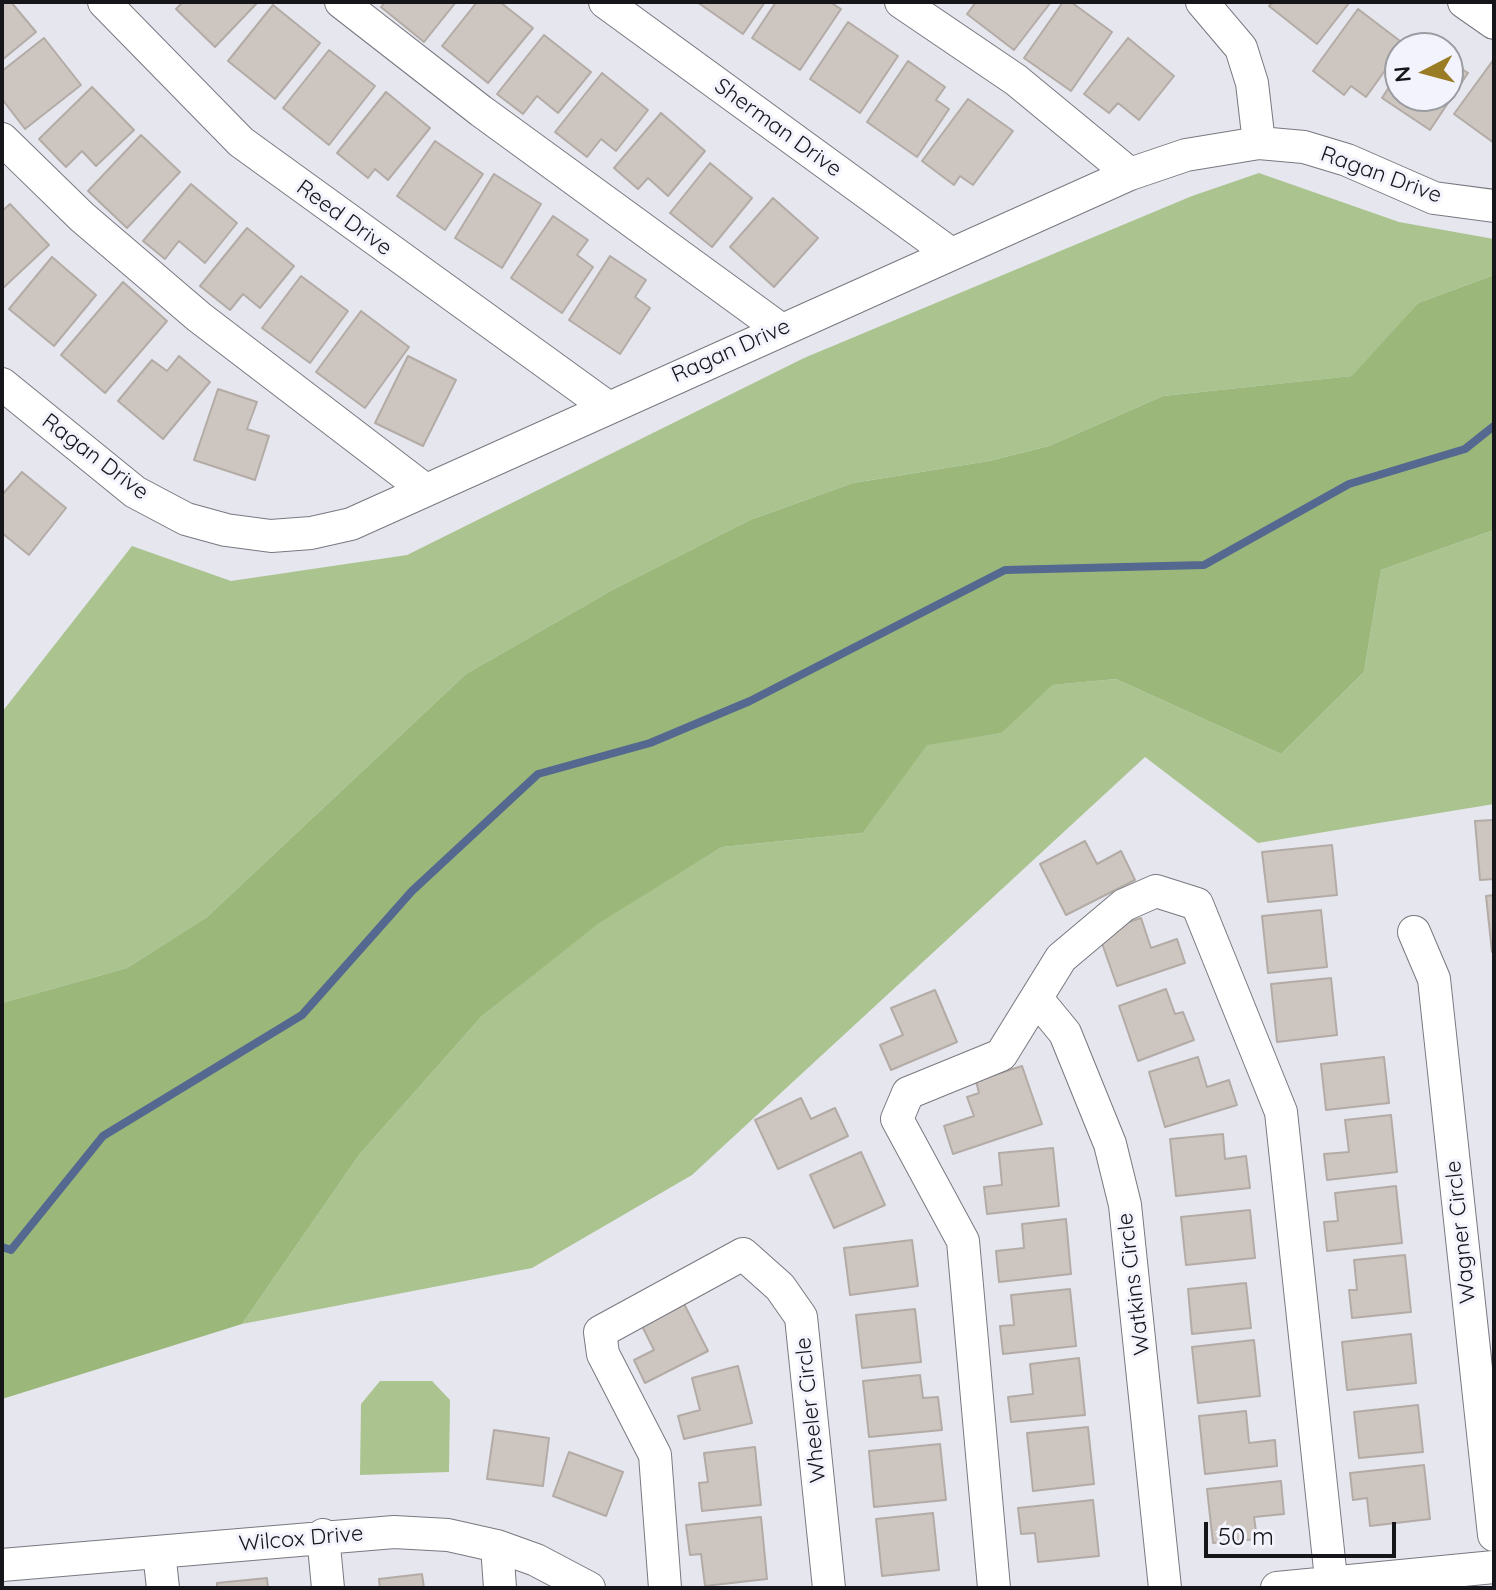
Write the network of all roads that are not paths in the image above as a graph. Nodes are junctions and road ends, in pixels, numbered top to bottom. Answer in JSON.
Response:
{"nodes":[{"id":1,"x":104,"y":2,"type":"edge"},
{"id":2,"x":341,"y":2,"type":"edge"},
{"id":3,"x":605,"y":2,"type":"edge"},
{"id":4,"x":901,"y":2,"type":"edge"},
{"id":5,"x":1202,"y":2,"type":"edge"},
{"id":6,"x":1464,"y":2,"type":"edge"},
{"id":7,"x":1494,"y":23,"type":"edge"},
{"id":8,"x":2,"y":139,"type":"edge"},
{"id":9,"x":1259,"y":143,"type":"junction"},
{"id":10,"x":1130,"y":174,"type":"junction"},
{"id":11,"x":1494,"y":206,"type":"edge"},
{"id":12,"x":951,"y":254,"type":"junction"},
{"id":13,"x":780,"y":329,"type":"junction"},
{"id":14,"x":2,"y":384,"type":"edge"},
{"id":15,"x":606,"y":406,"type":"junction"},
{"id":16,"x":424,"y":489,"type":"junction"},
{"id":17,"x":1414,"y":932,"type":"dead end"},
{"id":18,"x":1037,"y":999,"type":"junction"},
{"id":19,"x":323,"y":1535,"type":"junction"},
{"id":20,"x":1494,"y":1535,"type":"edge"},
{"id":21,"x":497,"y":1546,"type":"junction"},
{"id":22,"x":159,"y":1552,"type":"junction"},
{"id":23,"x":2,"y":1565,"type":"edge"},
{"id":24,"x":1494,"y":1567,"type":"edge"},
{"id":25,"x":1332,"y":1586,"type":"edge"},
{"id":26,"x":163,"y":1588,"type":"edge"},
{"id":27,"x":328,"y":1588,"type":"edge"},
{"id":28,"x":500,"y":1588,"type":"edge"},
{"id":29,"x":589,"y":1588,"type":"edge"},
{"id":30,"x":665,"y":1588,"type":"edge"},
{"id":31,"x":829,"y":1588,"type":"edge"},
{"id":32,"x":994,"y":1588,"type":"edge"},
{"id":33,"x":1165,"y":1588,"type":"edge"},
{"id":34,"x":1277,"y":1588,"type":"edge"}],
"edges":[{"from":1,"to":15,"type":"street","name":"Reed Drive"},
{"from":2,"to":13,"type":"street"},
{"from":3,"to":12,"type":"street","name":"Sherman Drive"},
{"from":4,"to":10,"type":"street"},
{"from":5,"to":9,"type":"street"},
{"from":6,"to":7,"type":"street"},
{"from":8,"to":16,"type":"street"},
{"from":9,"to":10,"type":"street","name":"Ragan Drive"},
{"from":9,"to":11,"type":"street","name":"Ragan Drive"},
{"from":10,"to":12,"type":"street","name":"Ragan Drive"},
{"from":12,"to":13,"type":"street","name":"Ragan Drive"},
{"from":13,"to":15,"type":"street","name":"Ragan Drive"},
{"from":14,"to":16,"type":"street","name":"Ragan Drive"},
{"from":15,"to":16,"type":"street","name":"Ragan Drive"},
{"from":17,"to":20,"type":"street","name":"Wagner Circle"},
{"from":18,"to":25,"type":"street"},
{"from":18,"to":32,"type":"street"},
{"from":18,"to":33,"type":"street","name":"Watkins Circle"},
{"from":19,"to":21,"type":"street","name":"Wilcox Drive"},
{"from":19,"to":22,"type":"street","name":"Wilcox Drive"},
{"from":19,"to":27,"type":"street"},
{"from":21,"to":28,"type":"street"},
{"from":21,"to":29,"type":"street","name":"Wilcox Drive"},
{"from":22,"to":23,"type":"street","name":"Wilcox Drive"},
{"from":22,"to":26,"type":"street"},
{"from":24,"to":25,"type":"street"},
{"from":25,"to":34,"type":"street"},
{"from":30,"to":31,"type":"street","name":"Wheeler Circle"}]}
